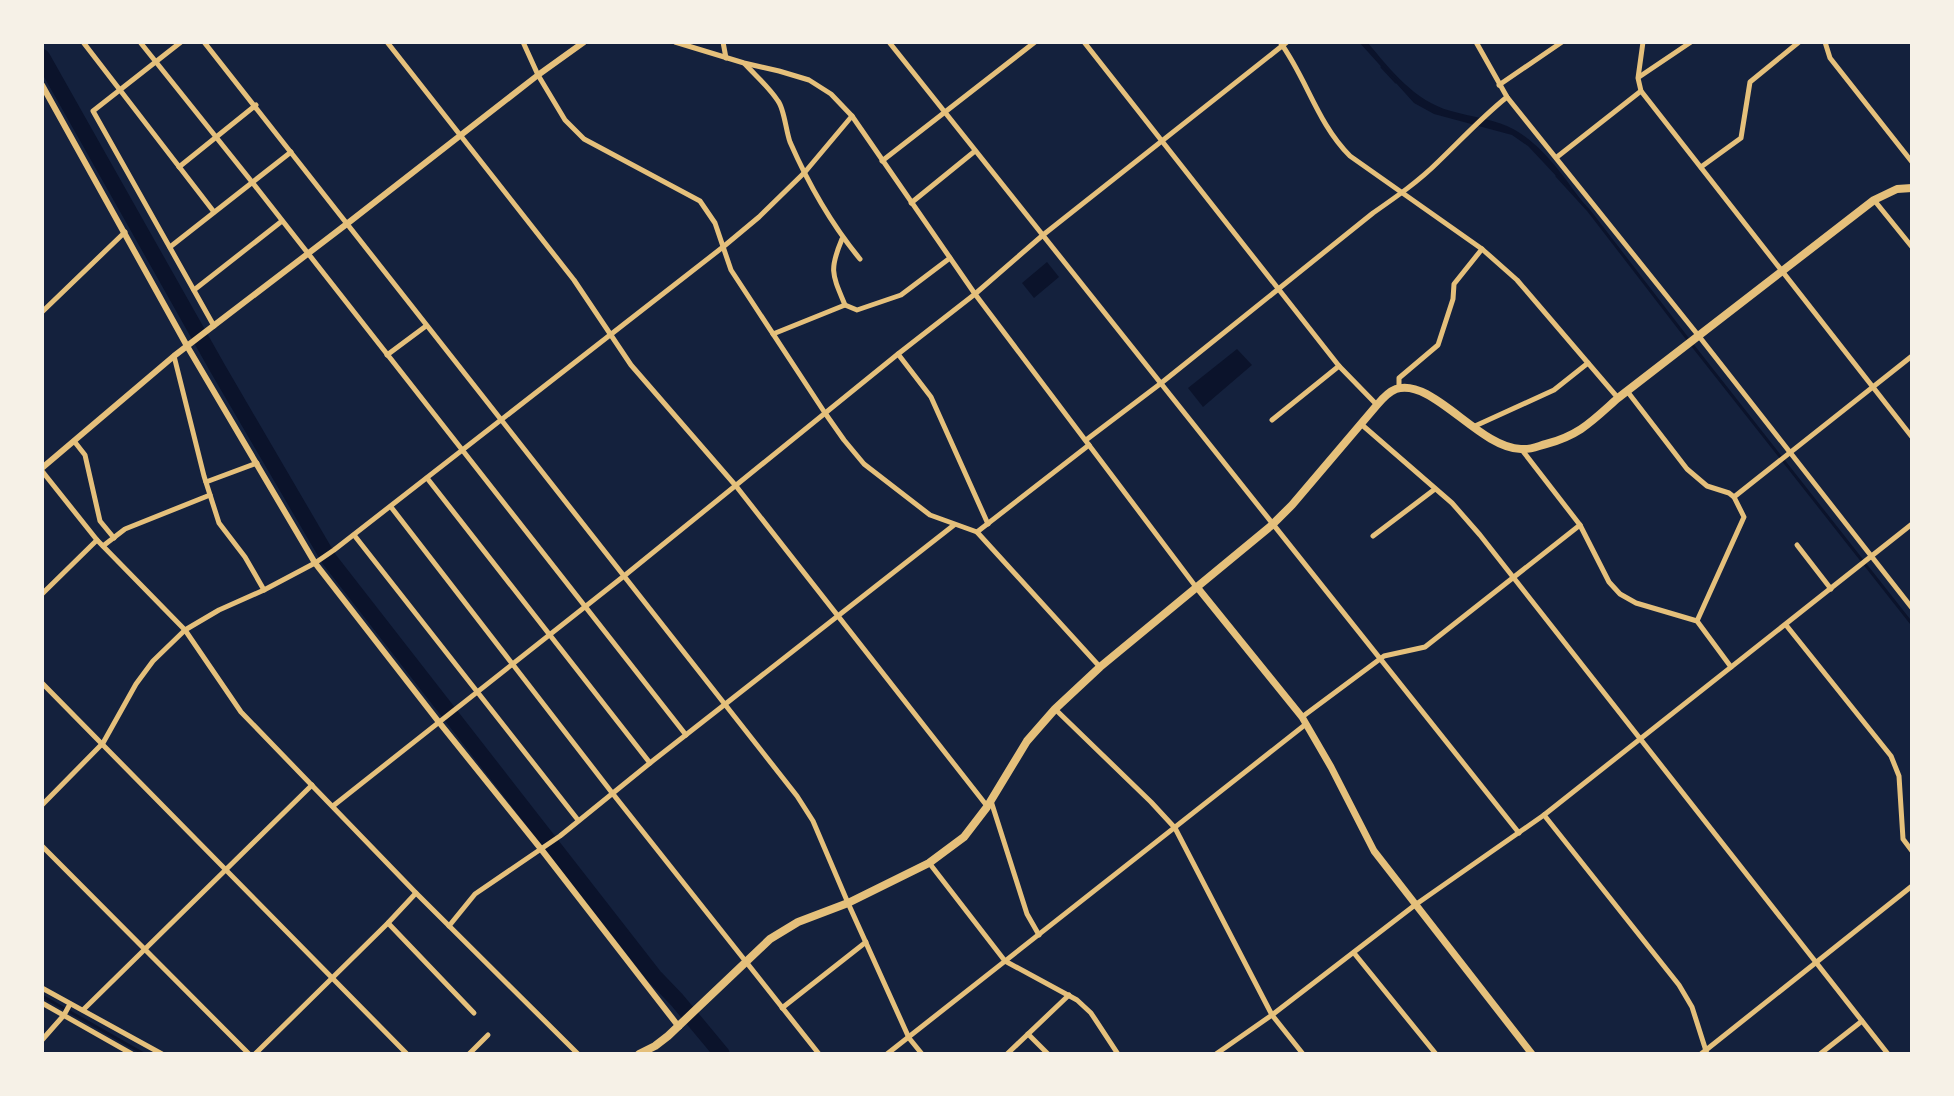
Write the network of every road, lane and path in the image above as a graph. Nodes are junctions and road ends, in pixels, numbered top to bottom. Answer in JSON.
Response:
{"nodes":[{"id":1,"x":83,"y":42,"type":"edge"},
{"id":2,"x":140,"y":42,"type":"edge"},
{"id":3,"x":181,"y":42,"type":"edge"},
{"id":4,"x":204,"y":42,"type":"edge"},
{"id":5,"x":387,"y":42,"type":"edge"},
{"id":6,"x":523,"y":42,"type":"edge"},
{"id":7,"x":584,"y":42,"type":"edge"},
{"id":8,"x":675,"y":42,"type":"edge"},
{"id":9,"x":723,"y":42,"type":"edge"},
{"id":10,"x":889,"y":42,"type":"edge"},
{"id":11,"x":1035,"y":42,"type":"edge"},
{"id":12,"x":1084,"y":42,"type":"edge"},
{"id":13,"x":1476,"y":42,"type":"edge"},
{"id":14,"x":1562,"y":42,"type":"edge"},
{"id":15,"x":1643,"y":42,"type":"edge"},
{"id":16,"x":1691,"y":42,"type":"edge"},
{"id":17,"x":1799,"y":42,"type":"edge"},
{"id":18,"x":1825,"y":42,"type":"edge"},
{"id":19,"x":1283,"y":43,"type":"edge"},
{"id":20,"x":726,"y":58,"type":"junction"},
{"id":21,"x":155,"y":62,"type":"junction"},
{"id":22,"x":744,"y":63,"type":"junction"},
{"id":23,"x":538,"y":75,"type":"junction"},
{"id":24,"x":1638,"y":78,"type":"junction"},
{"id":25,"x":42,"y":85,"type":"edge"},
{"id":26,"x":1499,"y":85,"type":"junction"},
{"id":27,"x":120,"y":90,"type":"junction"},
{"id":28,"x":1641,"y":91,"type":"junction"},
{"id":29,"x":1507,"y":97,"type":"junction"},
{"id":30,"x":256,"y":105,"type":"junction"},
{"id":31,"x":944,"y":113,"type":"junction"},
{"id":32,"x":852,"y":116,"type":"junction"},
{"id":33,"x":460,"y":135,"type":"junction"},
{"id":34,"x":216,"y":137,"type":"junction"},
{"id":35,"x":1161,"y":141,"type":"junction"},
{"id":36,"x":975,"y":151,"type":"junction"},
{"id":37,"x":291,"y":152,"type":"junction"},
{"id":38,"x":1557,"y":157,"type":"junction"},
{"id":39,"x":882,"y":161,"type":"junction"},
{"id":40,"x":1912,"y":162,"type":"edge"},
{"id":41,"x":179,"y":167,"type":"junction"},
{"id":42,"x":1701,"y":167,"type":"junction"},
{"id":43,"x":805,"y":172,"type":"junction"},
{"id":44,"x":252,"y":182,"type":"junction"},
{"id":45,"x":1912,"y":188,"type":"edge"},
{"id":46,"x":1401,"y":193,"type":"junction"},
{"id":47,"x":1874,"y":200,"type":"junction"},
{"id":48,"x":911,"y":203,"type":"junction"},
{"id":49,"x":214,"y":212,"type":"junction"},
{"id":50,"x":282,"y":221,"type":"junction"},
{"id":51,"x":348,"y":223,"type":"junction"},
{"id":52,"x":125,"y":232,"type":"junction"},
{"id":53,"x":1043,"y":235,"type":"junction"},
{"id":54,"x":842,"y":238,"type":"junction"},
{"id":55,"x":170,"y":247,"type":"junction"},
{"id":56,"x":723,"y":247,"type":"junction"},
{"id":57,"x":1912,"y":247,"type":"edge"},
{"id":58,"x":1482,"y":249,"type":"junction"},
{"id":59,"x":309,"y":253,"type":"junction"},
{"id":60,"x":950,"y":258,"type":"junction"},
{"id":61,"x":860,"y":259,"type":"dead end"},
{"id":62,"x":1782,"y":269,"type":"junction"},
{"id":63,"x":1279,"y":289,"type":"junction"},
{"id":64,"x":194,"y":290,"type":"junction"},
{"id":65,"x":975,"y":294,"type":"junction"},
{"id":66,"x":845,"y":305,"type":"junction"},
{"id":67,"x":42,"y":312,"type":"edge"},
{"id":68,"x":426,"y":326,"type":"junction"},
{"id":69,"x":213,"y":327,"type":"junction"},
{"id":70,"x":773,"y":334,"type":"junction"},
{"id":71,"x":1698,"y":335,"type":"junction"},
{"id":72,"x":610,"y":336,"type":"junction"},
{"id":73,"x":190,"y":344,"type":"junction"},
{"id":74,"x":898,"y":354,"type":"junction"},
{"id":75,"x":387,"y":355,"type":"junction"},
{"id":76,"x":174,"y":356,"type":"junction"},
{"id":77,"x":1912,"y":356,"type":"edge"},
{"id":78,"x":1588,"y":363,"type":"junction"},
{"id":79,"x":1339,"y":366,"type":"junction"},
{"id":80,"x":1160,"y":384,"type":"junction"},
{"id":81,"x":1873,"y":387,"type":"junction"},
{"id":82,"x":1399,"y":388,"type":"junction"},
{"id":83,"x":1627,"y":391,"type":"junction"},
{"id":84,"x":1618,"y":398,"type":"junction"},
{"id":85,"x":1377,"y":405,"type":"junction"},
{"id":86,"x":825,"y":413,"type":"junction"},
{"id":87,"x":501,"y":420,"type":"junction"},
{"id":88,"x":1272,"y":420,"type":"dead end"},
{"id":89,"x":1361,"y":423,"type":"junction"},
{"id":90,"x":1473,"y":427,"type":"junction"},
{"id":91,"x":1912,"y":437,"type":"edge"},
{"id":92,"x":74,"y":441,"type":"junction"},
{"id":93,"x":1087,"y":442,"type":"junction"},
{"id":94,"x":462,"y":450,"type":"junction"},
{"id":95,"x":1522,"y":450,"type":"junction"},
{"id":96,"x":1789,"y":453,"type":"junction"},
{"id":97,"x":257,"y":463,"type":"junction"},
{"id":98,"x":42,"y":470,"type":"edge"},
{"id":99,"x":427,"y":478,"type":"junction"},
{"id":100,"x":206,"y":482,"type":"junction"},
{"id":101,"x":736,"y":486,"type":"junction"},
{"id":102,"x":1435,"y":489,"type":"junction"},
{"id":103,"x":210,"y":495,"type":"junction"},
{"id":104,"x":1734,"y":497,"type":"junction"},
{"id":105,"x":390,"y":506,"type":"junction"},
{"id":106,"x":988,"y":524,"type":"junction"},
{"id":107,"x":1912,"y":524,"type":"edge"},
{"id":108,"x":955,"y":525,"type":"junction"},
{"id":109,"x":1272,"y":525,"type":"junction"},
{"id":110,"x":1580,"y":525,"type":"junction"},
{"id":111,"x":977,"y":532,"type":"junction"},
{"id":112,"x":354,"y":535,"type":"junction"},
{"id":113,"x":1373,"y":536,"type":"dead end"},
{"id":114,"x":114,"y":538,"type":"junction"},
{"id":115,"x":97,"y":540,"type":"junction"},
{"id":116,"x":1797,"y":545,"type":"dead end"},
{"id":117,"x":103,"y":546,"type":"junction"},
{"id":118,"x":1872,"y":556,"type":"junction"},
{"id":119,"x":315,"y":563,"type":"junction"},
{"id":120,"x":624,"y":576,"type":"junction"},
{"id":121,"x":1514,"y":577,"type":"junction"},
{"id":122,"x":1197,"y":587,"type":"junction"},
{"id":123,"x":1831,"y":589,"type":"junction"},
{"id":124,"x":264,"y":590,"type":"junction"},
{"id":125,"x":42,"y":594,"type":"edge"},
{"id":126,"x":585,"y":606,"type":"junction"},
{"id":127,"x":1912,"y":608,"type":"edge"},
{"id":128,"x":838,"y":616,"type":"junction"},
{"id":129,"x":1697,"y":621,"type":"junction"},
{"id":130,"x":1786,"y":625,"type":"junction"},
{"id":131,"x":185,"y":630,"type":"junction"},
{"id":132,"x":549,"y":634,"type":"junction"},
{"id":133,"x":1380,"y":659,"type":"junction"},
{"id":134,"x":513,"y":663,"type":"junction"},
{"id":135,"x":1100,"y":667,"type":"junction"},
{"id":136,"x":1731,"y":667,"type":"junction"},
{"id":137,"x":42,"y":683,"type":"edge"},
{"id":138,"x":477,"y":691,"type":"junction"},
{"id":139,"x":725,"y":705,"type":"junction"},
{"id":140,"x":1055,"y":709,"type":"junction"},
{"id":141,"x":438,"y":721,"type":"junction"},
{"id":142,"x":1304,"y":721,"type":"junction"},
{"id":143,"x":686,"y":735,"type":"junction"},
{"id":144,"x":1641,"y":739,"type":"junction"},
{"id":145,"x":103,"y":743,"type":"junction"},
{"id":146,"x":650,"y":763,"type":"junction"},
{"id":147,"x":312,"y":785,"type":"junction"},
{"id":148,"x":613,"y":794,"type":"junction"},
{"id":149,"x":989,"y":804,"type":"junction"},
{"id":150,"x":42,"y":805,"type":"edge"},
{"id":151,"x":333,"y":806,"type":"junction"},
{"id":152,"x":1544,"y":815,"type":"junction"},
{"id":153,"x":578,"y":820,"type":"junction"},
{"id":154,"x":1175,"y":828,"type":"junction"},
{"id":155,"x":1519,"y":833,"type":"junction"},
{"id":156,"x":42,"y":846,"type":"edge"},
{"id":157,"x":544,"y":847,"type":"junction"},
{"id":158,"x":1912,"y":851,"type":"edge"},
{"id":159,"x":929,"y":863,"type":"junction"},
{"id":160,"x":228,"y":870,"type":"junction"},
{"id":161,"x":1912,"y":886,"type":"edge"},
{"id":162,"x":416,"y":893,"type":"junction"},
{"id":163,"x":848,"y":903,"type":"junction"},
{"id":164,"x":1415,"y":905,"type":"junction"},
{"id":165,"x":388,"y":923,"type":"junction"},
{"id":166,"x":449,"y":926,"type":"junction"},
{"id":167,"x":1039,"y":935,"type":"junction"},
{"id":168,"x":866,"y":942,"type":"junction"},
{"id":169,"x":146,"y":949,"type":"junction"},
{"id":170,"x":1354,"y":953,"type":"junction"},
{"id":171,"x":745,"y":961,"type":"junction"},
{"id":172,"x":1005,"y":961,"type":"junction"},
{"id":173,"x":1817,"y":963,"type":"junction"},
{"id":174,"x":333,"y":976,"type":"junction"},
{"id":175,"x":42,"y":988,"type":"edge"},
{"id":176,"x":1069,"y":995,"type":"junction"},
{"id":177,"x":42,"y":1003,"type":"edge"},
{"id":178,"x":70,"y":1004,"type":"junction"},
{"id":179,"x":782,"y":1008,"type":"junction"},
{"id":180,"x":83,"y":1010,"type":"junction"},
{"id":181,"x":474,"y":1013,"type":"dead end"},
{"id":182,"x":64,"y":1015,"type":"junction"},
{"id":183,"x":1272,"y":1015,"type":"junction"},
{"id":184,"x":1862,"y":1021,"type":"junction"},
{"id":185,"x":682,"y":1024,"type":"junction"},
{"id":186,"x":1028,"y":1034,"type":"junction"},
{"id":187,"x":488,"y":1035,"type":"dead end"},
{"id":188,"x":909,"y":1038,"type":"junction"},
{"id":189,"x":42,"y":1040,"type":"edge"},
{"id":190,"x":1705,"y":1053,"type":"edge"},
{"id":191,"x":132,"y":1054,"type":"edge"},
{"id":192,"x":162,"y":1054,"type":"edge"},
{"id":193,"x":252,"y":1054,"type":"edge"},
{"id":194,"x":407,"y":1054,"type":"edge"},
{"id":195,"x":469,"y":1054,"type":"edge"},
{"id":196,"x":578,"y":1054,"type":"edge"},
{"id":197,"x":639,"y":1054,"type":"edge"},
{"id":198,"x":819,"y":1054,"type":"edge"},
{"id":199,"x":887,"y":1054,"type":"edge"},
{"id":200,"x":922,"y":1054,"type":"edge"},
{"id":201,"x":1007,"y":1054,"type":"edge"},
{"id":202,"x":1048,"y":1054,"type":"edge"},
{"id":203,"x":1118,"y":1054,"type":"edge"},
{"id":204,"x":1216,"y":1054,"type":"edge"},
{"id":205,"x":1303,"y":1054,"type":"edge"},
{"id":206,"x":1436,"y":1054,"type":"edge"},
{"id":207,"x":1532,"y":1054,"type":"edge"},
{"id":208,"x":1820,"y":1054,"type":"edge"},
{"id":209,"x":1888,"y":1054,"type":"edge"}],
"edges":[{"from":1,"to":27,"type":"street"},
{"from":2,"to":21,"type":"street"},
{"from":3,"to":21,"type":"street"},
{"from":4,"to":30,"type":"street"},
{"from":5,"to":33,"type":"street"},
{"from":6,"to":23,"type":"street"},
{"from":7,"to":23,"type":"street"},
{"from":8,"to":20,"type":"street"},
{"from":9,"to":20,"type":"street"},
{"from":10,"to":31,"type":"street"},
{"from":11,"to":31,"type":"street"},
{"from":12,"to":35,"type":"street"},
{"from":13,"to":26,"type":"street"},
{"from":14,"to":26,"type":"street"},
{"from":15,"to":24,"type":"street"},
{"from":16,"to":24,"type":"street"},
{"from":17,"to":42,"type":"street"},
{"from":18,"to":40,"type":"street"},
{"from":19,"to":35,"type":"street"},
{"from":19,"to":46,"type":"street"},
{"from":20,"to":22,"type":"street"},
{"from":21,"to":27,"type":"street"},
{"from":21,"to":34,"type":"street"},
{"from":22,"to":32,"type":"street"},
{"from":22,"to":43,"type":"street"},
{"from":23,"to":33,"type":"street"},
{"from":23,"to":56,"type":"street"},
{"from":24,"to":28,"type":"street"},
{"from":25,"to":52,"type":"street"},
{"from":26,"to":29,"type":"street"},
{"from":27,"to":41,"type":"street"},
{"from":27,"to":55,"type":"street"},
{"from":28,"to":38,"type":"street"},
{"from":28,"to":42,"type":"street"},
{"from":29,"to":38,"type":"street"},
{"from":29,"to":46,"type":"street"},
{"from":30,"to":34,"type":"street"},
{"from":30,"to":37,"type":"street"},
{"from":31,"to":36,"type":"street"},
{"from":31,"to":39,"type":"street"},
{"from":32,"to":39,"type":"street"},
{"from":32,"to":43,"type":"street"},
{"from":33,"to":51,"type":"street"},
{"from":33,"to":72,"type":"street"},
{"from":34,"to":41,"type":"street"},
{"from":34,"to":44,"type":"street"},
{"from":35,"to":53,"type":"street"},
{"from":35,"to":63,"type":"street"},
{"from":36,"to":48,"type":"street"},
{"from":36,"to":53,"type":"street"},
{"from":37,"to":44,"type":"street"},
{"from":37,"to":51,"type":"street"},
{"from":38,"to":71,"type":"street"},
{"from":39,"to":48,"type":"street"},
{"from":41,"to":49,"type":"street"},
{"from":42,"to":62,"type":"street"},
{"from":43,"to":54,"type":"street"},
{"from":43,"to":56,"type":"street"},
{"from":44,"to":49,"type":"street"},
{"from":44,"to":50,"type":"street"},
{"from":45,"to":47,"type":"main road"},
{"from":46,"to":58,"type":"street"},
{"from":46,"to":63,"type":"street"},
{"from":47,"to":57,"type":"street"},
{"from":47,"to":62,"type":"main road"},
{"from":48,"to":60,"type":"street"},
{"from":49,"to":55,"type":"street"},
{"from":50,"to":59,"type":"street"},
{"from":50,"to":64,"type":"street"},
{"from":51,"to":59,"type":"street"},
{"from":51,"to":68,"type":"street"},
{"from":52,"to":67,"type":"street"},
{"from":52,"to":73,"type":"street"},
{"from":53,"to":65,"type":"street"},
{"from":53,"to":80,"type":"street"},
{"from":54,"to":61,"type":"street"},
{"from":54,"to":66,"type":"street"},
{"from":55,"to":64,"type":"street"},
{"from":56,"to":70,"type":"street"},
{"from":56,"to":72,"type":"street"},
{"from":58,"to":78,"type":"street"},
{"from":58,"to":82,"type":"street"},
{"from":59,"to":69,"type":"street"},
{"from":59,"to":75,"type":"street"},
{"from":60,"to":65,"type":"street"},
{"from":60,"to":66,"type":"street"},
{"from":62,"to":71,"type":"main road"},
{"from":62,"to":81,"type":"street"},
{"from":63,"to":79,"type":"street"},
{"from":63,"to":80,"type":"street"},
{"from":64,"to":69,"type":"street"},
{"from":65,"to":74,"type":"street"},
{"from":65,"to":93,"type":"street"},
{"from":66,"to":70,"type":"street"},
{"from":68,"to":75,"type":"street"},
{"from":68,"to":87,"type":"street"},
{"from":69,"to":73,"type":"street"},
{"from":70,"to":86,"type":"street"},
{"from":71,"to":83,"type":"main road"},
{"from":71,"to":96,"type":"street"},
{"from":72,"to":87,"type":"street"},
{"from":72,"to":101,"type":"street"},
{"from":73,"to":76,"type":"street"},
{"from":73,"to":97,"type":"street"},
{"from":74,"to":86,"type":"street"},
{"from":74,"to":106,"type":"street"},
{"from":75,"to":94,"type":"street"},
{"from":76,"to":92,"type":"street"},
{"from":76,"to":100,"type":"street"},
{"from":77,"to":81,"type":"street"},
{"from":78,"to":84,"type":"street"},
{"from":78,"to":90,"type":"street"},
{"from":79,"to":85,"type":"street"},
{"from":79,"to":88,"type":"street"},
{"from":80,"to":93,"type":"street"},
{"from":80,"to":109,"type":"street"},
{"from":81,"to":91,"type":"street"},
{"from":81,"to":96,"type":"street"},
{"from":82,"to":85,"type":"main road"},
{"from":82,"to":90,"type":"main road"},
{"from":83,"to":84,"type":"main road"},
{"from":83,"to":104,"type":"street"},
{"from":84,"to":95,"type":"main road"},
{"from":85,"to":89,"type":"main road"},
{"from":86,"to":101,"type":"street"},
{"from":86,"to":108,"type":"street"},
{"from":87,"to":94,"type":"street"},
{"from":87,"to":120,"type":"street"},
{"from":89,"to":102,"type":"street"},
{"from":89,"to":109,"type":"main road"},
{"from":90,"to":95,"type":"main road"},
{"from":92,"to":98,"type":"street"},
{"from":92,"to":114,"type":"street"},
{"from":93,"to":106,"type":"street"},
{"from":93,"to":122,"type":"street"},
{"from":94,"to":99,"type":"street"},
{"from":94,"to":126,"type":"street"},
{"from":95,"to":110,"type":"street"},
{"from":96,"to":104,"type":"street"},
{"from":96,"to":118,"type":"street"},
{"from":97,"to":100,"type":"street"},
{"from":97,"to":119,"type":"street"},
{"from":98,"to":115,"type":"street"},
{"from":99,"to":105,"type":"street"},
{"from":99,"to":132,"type":"street"},
{"from":100,"to":103,"type":"street"},
{"from":101,"to":120,"type":"street"},
{"from":101,"to":128,"type":"street"},
{"from":102,"to":113,"type":"street"},
{"from":102,"to":121,"type":"street"},
{"from":103,"to":114,"type":"street"},
{"from":103,"to":124,"type":"street"},
{"from":104,"to":129,"type":"street"},
{"from":105,"to":112,"type":"street"},
{"from":105,"to":134,"type":"street"},
{"from":106,"to":111,"type":"street"},
{"from":107,"to":118,"type":"street"},
{"from":108,"to":111,"type":"street"},
{"from":108,"to":128,"type":"street"},
{"from":109,"to":122,"type":"main road"},
{"from":109,"to":133,"type":"street"},
{"from":110,"to":121,"type":"street"},
{"from":110,"to":129,"type":"street"},
{"from":111,"to":135,"type":"street"},
{"from":112,"to":119,"type":"street"},
{"from":112,"to":138,"type":"street"},
{"from":114,"to":117,"type":"street"},
{"from":115,"to":117,"type":"street"},
{"from":115,"to":125,"type":"street"},
{"from":116,"to":123,"type":"street"},
{"from":117,"to":131,"type":"street"},
{"from":118,"to":123,"type":"street"},
{"from":118,"to":127,"type":"street"},
{"from":119,"to":124,"type":"street"},
{"from":119,"to":141,"type":"street"},
{"from":120,"to":126,"type":"street"},
{"from":120,"to":139,"type":"street"},
{"from":121,"to":133,"type":"street"},
{"from":121,"to":144,"type":"street"},
{"from":122,"to":135,"type":"main road"},
{"from":122,"to":142,"type":"main road"},
{"from":123,"to":130,"type":"street"},
{"from":124,"to":131,"type":"street"},
{"from":126,"to":132,"type":"street"},
{"from":126,"to":143,"type":"street"},
{"from":128,"to":139,"type":"street"},
{"from":128,"to":149,"type":"street"},
{"from":129,"to":136,"type":"street"},
{"from":130,"to":136,"type":"street"},
{"from":130,"to":158,"type":"street"},
{"from":131,"to":145,"type":"street"},
{"from":131,"to":147,"type":"street"},
{"from":132,"to":134,"type":"street"},
{"from":132,"to":146,"type":"street"},
{"from":133,"to":142,"type":"street"},
{"from":133,"to":155,"type":"street"},
{"from":134,"to":138,"type":"street"},
{"from":134,"to":148,"type":"street"},
{"from":135,"to":140,"type":"main road"},
{"from":136,"to":144,"type":"street"},
{"from":137,"to":145,"type":"street"},
{"from":138,"to":141,"type":"street"},
{"from":138,"to":153,"type":"street"},
{"from":139,"to":143,"type":"street"},
{"from":139,"to":163,"type":"street"},
{"from":140,"to":149,"type":"main road"},
{"from":140,"to":154,"type":"street"},
{"from":141,"to":151,"type":"street"},
{"from":141,"to":157,"type":"street"},
{"from":142,"to":154,"type":"street"},
{"from":142,"to":164,"type":"main road"},
{"from":143,"to":146,"type":"street"},
{"from":144,"to":152,"type":"street"},
{"from":144,"to":173,"type":"street"},
{"from":145,"to":150,"type":"street"},
{"from":145,"to":160,"type":"street"},
{"from":146,"to":148,"type":"street"},
{"from":147,"to":151,"type":"street"},
{"from":147,"to":160,"type":"street"},
{"from":148,"to":153,"type":"street"},
{"from":148,"to":171,"type":"street"},
{"from":149,"to":159,"type":"main road"},
{"from":149,"to":167,"type":"street"},
{"from":151,"to":162,"type":"street"},
{"from":152,"to":155,"type":"street"},
{"from":152,"to":190,"type":"street"},
{"from":153,"to":157,"type":"street"},
{"from":154,"to":167,"type":"street"},
{"from":154,"to":183,"type":"street"},
{"from":155,"to":164,"type":"street"},
{"from":156,"to":169,"type":"street"},
{"from":157,"to":166,"type":"street"},
{"from":157,"to":185,"type":"street"},
{"from":159,"to":163,"type":"main road"},
{"from":159,"to":172,"type":"street"},
{"from":160,"to":169,"type":"street"},
{"from":160,"to":174,"type":"street"},
{"from":161,"to":173,"type":"street"},
{"from":162,"to":165,"type":"street"},
{"from":162,"to":166,"type":"street"},
{"from":163,"to":168,"type":"street"},
{"from":163,"to":171,"type":"main road"},
{"from":164,"to":170,"type":"street"},
{"from":164,"to":207,"type":"main road"},
{"from":165,"to":174,"type":"street"},
{"from":165,"to":181,"type":"street"},
{"from":166,"to":196,"type":"street"},
{"from":167,"to":172,"type":"street"},
{"from":168,"to":179,"type":"street"},
{"from":168,"to":188,"type":"street"},
{"from":169,"to":180,"type":"street"},
{"from":169,"to":193,"type":"street"},
{"from":170,"to":183,"type":"street"},
{"from":170,"to":206,"type":"street"},
{"from":171,"to":179,"type":"street"},
{"from":171,"to":185,"type":"main road"},
{"from":172,"to":176,"type":"street"},
{"from":172,"to":188,"type":"street"},
{"from":173,"to":184,"type":"street"},
{"from":173,"to":190,"type":"street"},
{"from":174,"to":193,"type":"street"},
{"from":174,"to":194,"type":"street"},
{"from":175,"to":178,"type":"street"},
{"from":176,"to":186,"type":"street"},
{"from":176,"to":203,"type":"street"},
{"from":177,"to":182,"type":"street"},
{"from":178,"to":180,"type":"street"},
{"from":178,"to":182,"type":"street"},
{"from":179,"to":198,"type":"street"},
{"from":180,"to":192,"type":"street"},
{"from":182,"to":189,"type":"street"},
{"from":182,"to":191,"type":"street"},
{"from":183,"to":204,"type":"street"},
{"from":183,"to":205,"type":"street"},
{"from":184,"to":208,"type":"street"},
{"from":184,"to":209,"type":"street"},
{"from":185,"to":197,"type":"main road"},
{"from":186,"to":201,"type":"street"},
{"from":186,"to":202,"type":"street"},
{"from":187,"to":195,"type":"street"},
{"from":188,"to":199,"type":"street"},
{"from":188,"to":200,"type":"street"}]}
